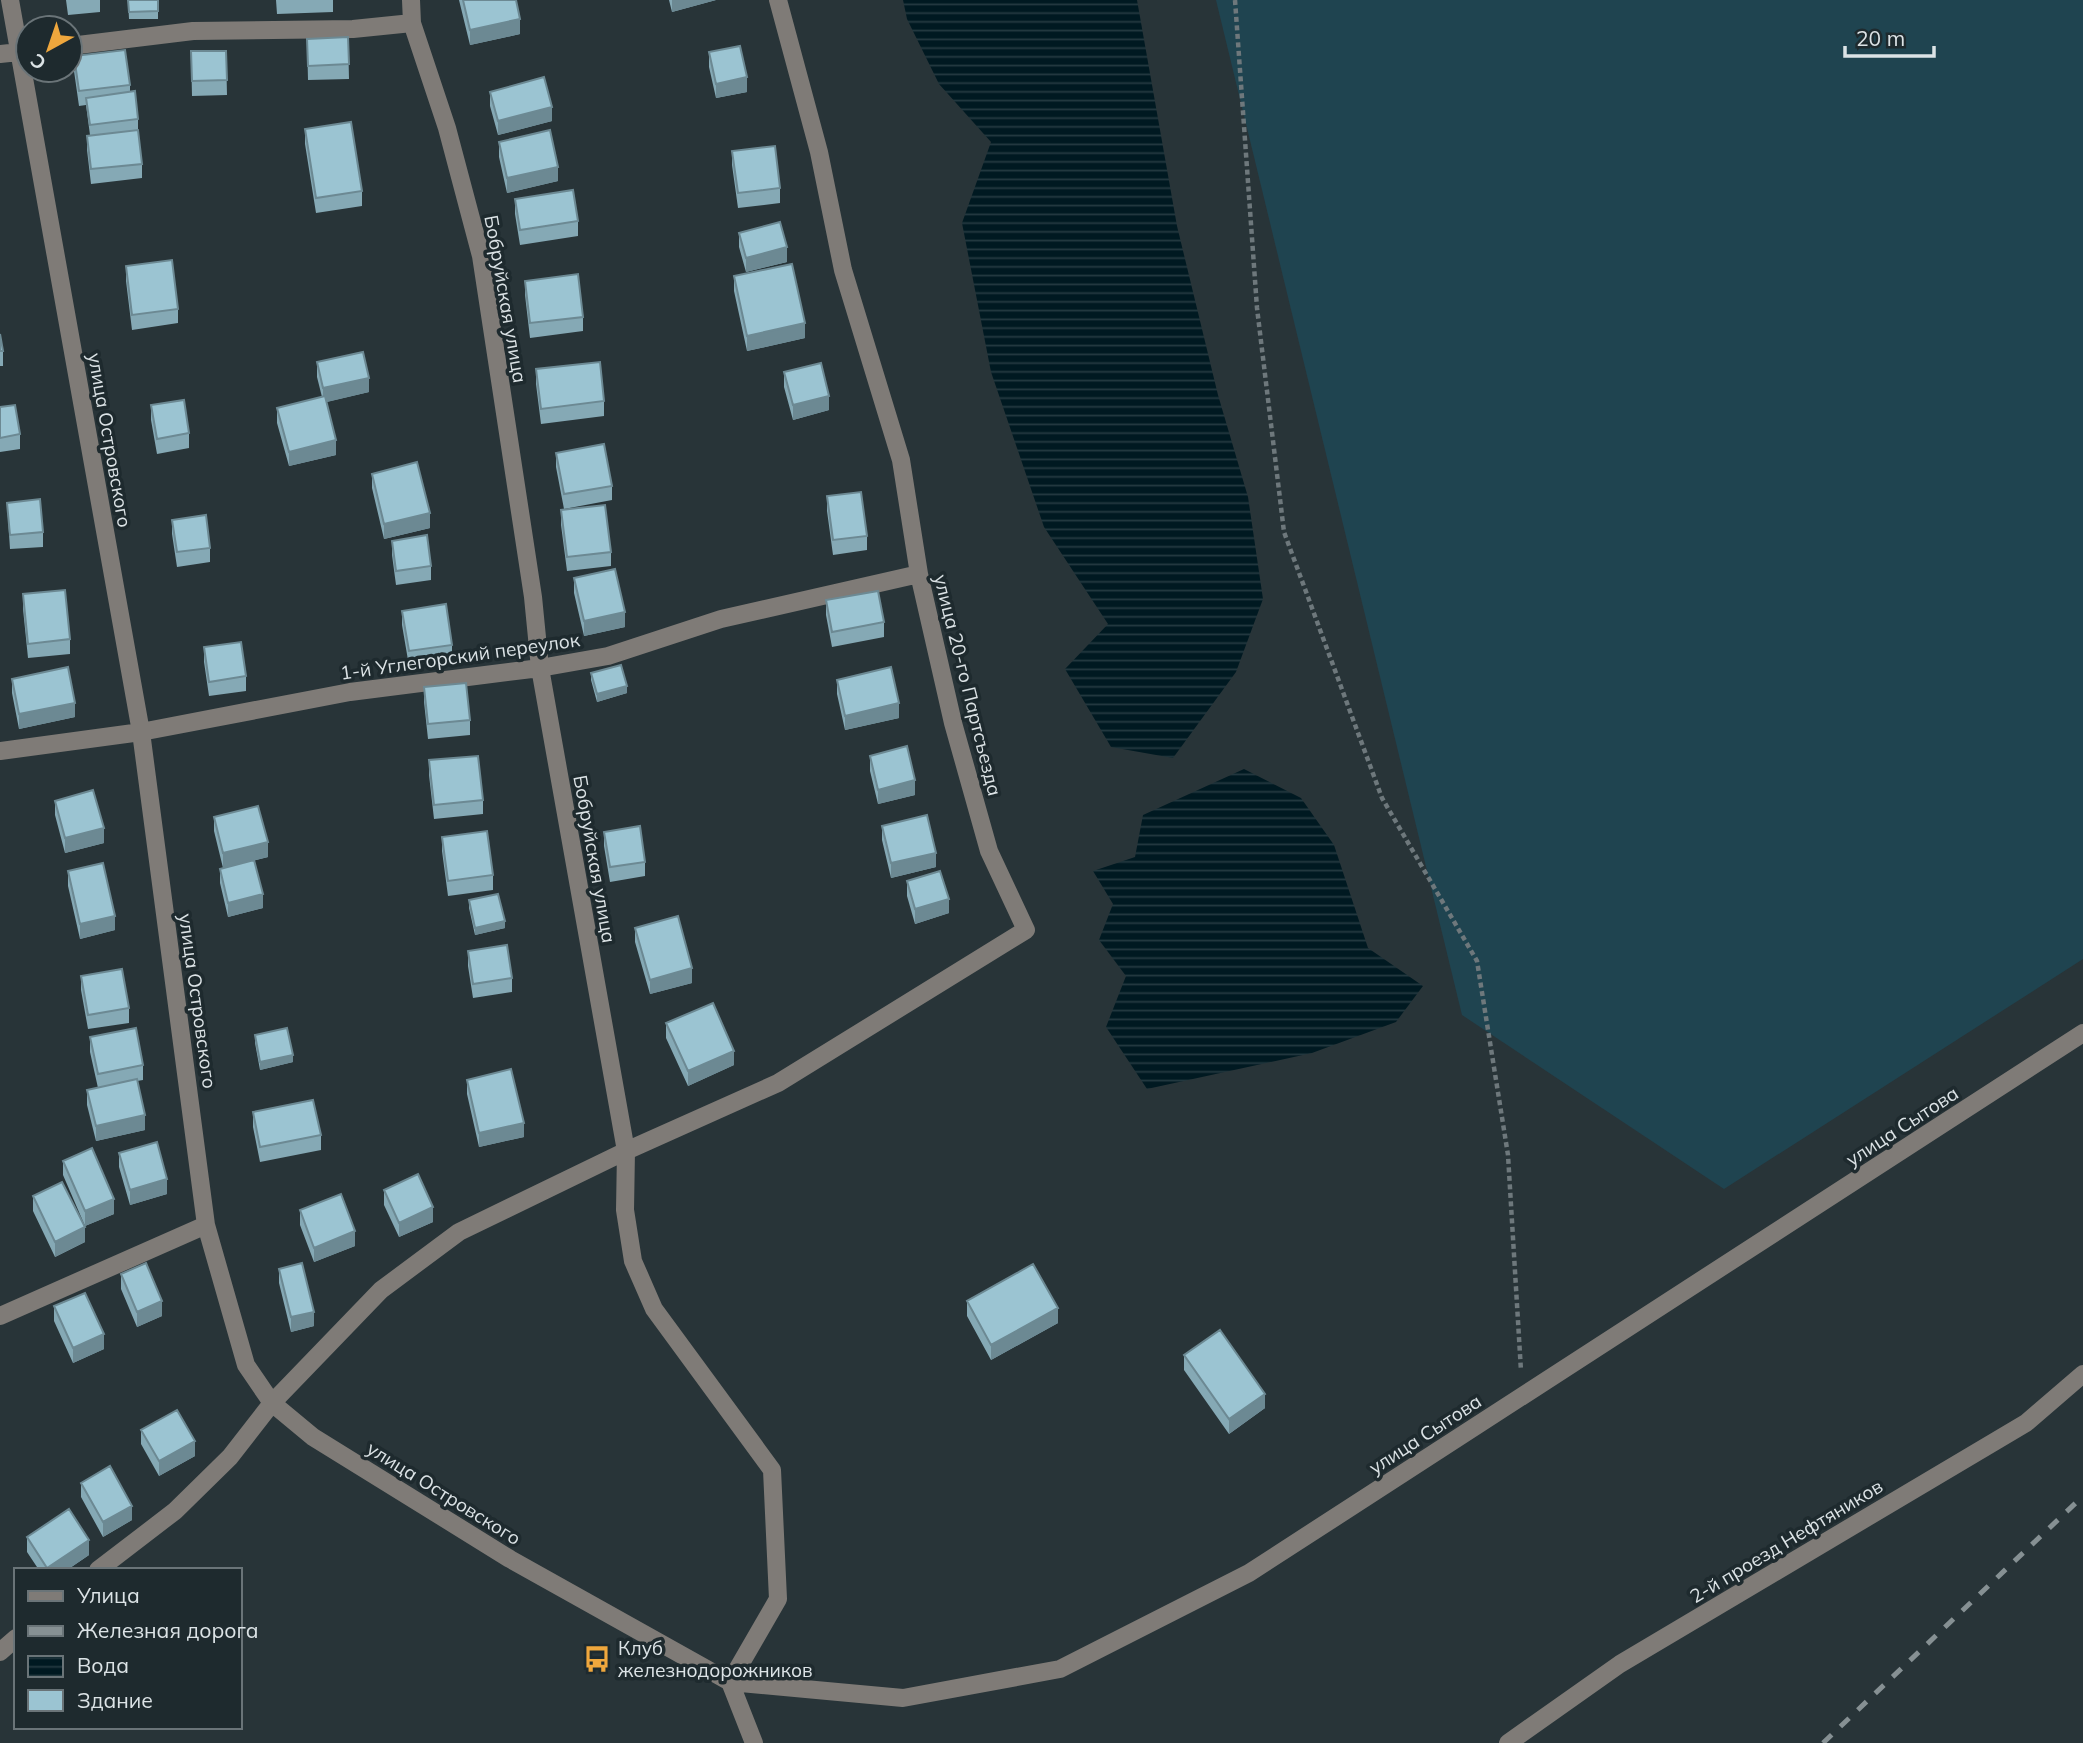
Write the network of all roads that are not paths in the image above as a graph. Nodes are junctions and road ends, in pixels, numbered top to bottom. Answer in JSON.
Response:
{"nodes":[{"id":1,"x":411,"y":0,"type":"edge"},
{"id":2,"x":778,"y":0,"type":"edge"},
{"id":3,"x":412,"y":23,"type":"junction"},
{"id":4,"x":84,"y":44,"type":"edge"},
{"id":5,"x":29,"y":84,"type":"edge"},
{"id":6,"x":919,"y":574,"type":"junction"},
{"id":7,"x":540,"y":668,"type":"junction"},
{"id":8,"x":141,"y":732,"type":"junction"},
{"id":9,"x":0,"y":751,"type":"edge"},
{"id":10,"x":2083,"y":1033,"type":"edge"},
{"id":11,"x":625,"y":1150,"type":"junction"},
{"id":12,"x":206,"y":1225,"type":"junction"},
{"id":13,"x":0,"y":1316,"type":"edge"},
{"id":14,"x":2083,"y":1374,"type":"edge"},
{"id":15,"x":272,"y":1403,"type":"junction"},
{"id":16,"x":101,"y":1568,"type":"edge"},
{"id":17,"x":14,"y":1640,"type":"edge"},
{"id":18,"x":0,"y":1651,"type":"edge"},
{"id":19,"x":730,"y":1682,"type":"junction"},
{"id":20,"x":754,"y":1743,"type":"edge"},
{"id":21,"x":1508,"y":1743,"type":"edge"}],
"edges":[{"from":1,"to":3,"type":"street","name":"Бобруйская улица"},
{"from":2,"to":6,"type":"street","name":"улица 20-го Партсъезда"},
{"from":3,"to":4,"type":"street"},
{"from":3,"to":7,"type":"street","name":"Бобруйская улица"},
{"from":5,"to":8,"type":"street","name":"улица Островского"},
{"from":6,"to":7,"type":"street","name":"1-й Углегорский переулок"},
{"from":6,"to":11,"type":"street","name":"улица 20-го Партсъезда"},
{"from":7,"to":8,"type":"street","name":"1-й Углегорский переулок"},
{"from":7,"to":11,"type":"street","name":"Бобруйская улица"},
{"from":8,"to":9,"type":"street","name":"1-й Углегорский переулок"},
{"from":8,"to":12,"type":"street","name":"улица Островского"},
{"from":10,"to":19,"type":"street","name":"улица Сытова"},
{"from":11,"to":15,"type":"street"},
{"from":11,"to":19,"type":"street","name":"Бобруйская улица"},
{"from":12,"to":13,"type":"street"},
{"from":12,"to":15,"type":"street","name":"улица Островского"},
{"from":14,"to":21,"type":"street","name":"2-й проезд Нефтяников"},
{"from":15,"to":16,"type":"street"},
{"from":15,"to":19,"type":"street","name":"улица Островского"},
{"from":17,"to":18,"type":"street"},
{"from":19,"to":20,"type":"street"}]}
